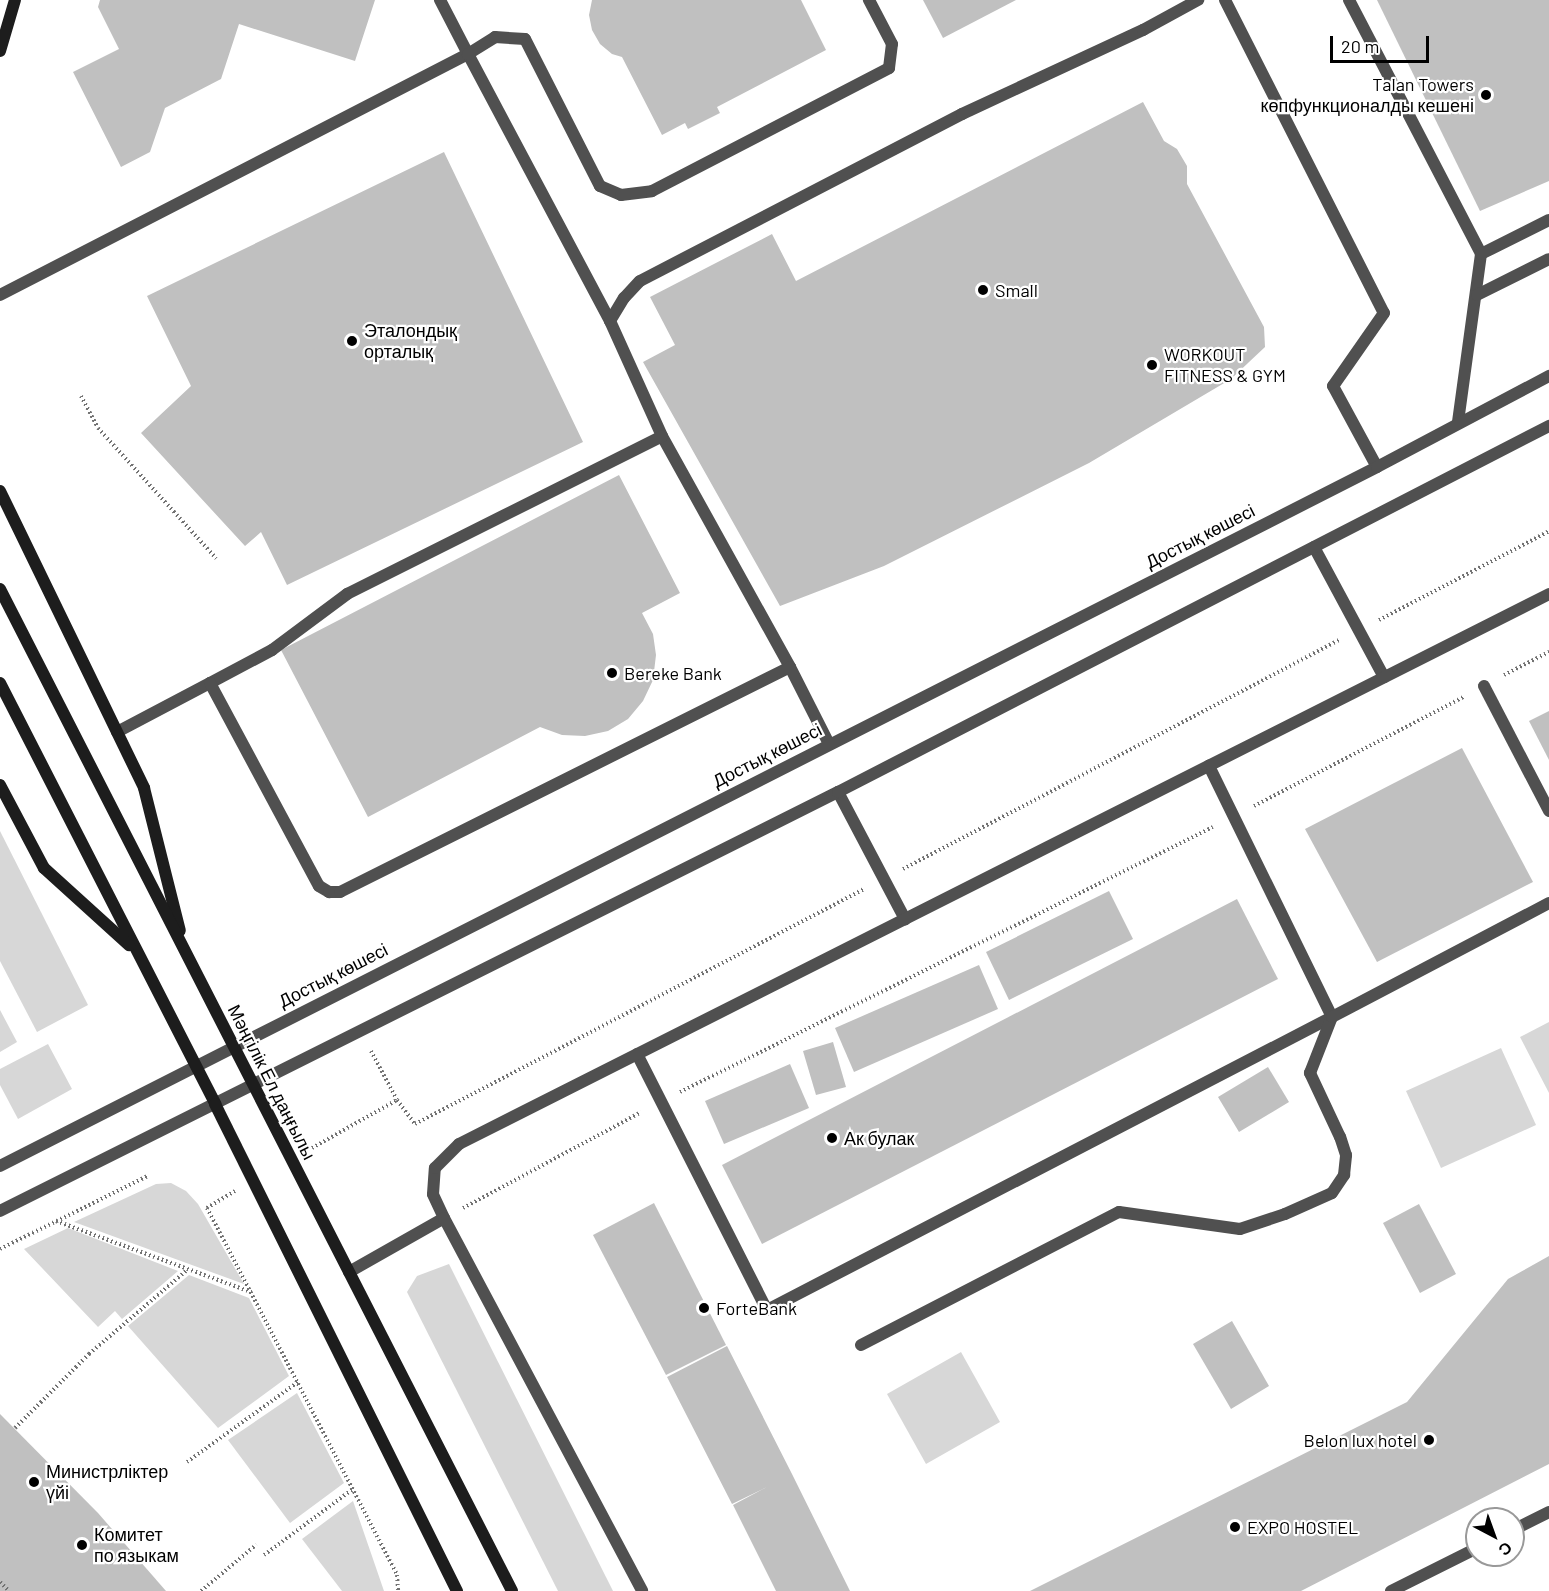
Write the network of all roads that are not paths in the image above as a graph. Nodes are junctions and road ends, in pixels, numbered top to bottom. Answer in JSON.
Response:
{"nodes":[{"id":1,"x":15,"y":0,"type":"edge"},
{"id":2,"x":440,"y":0,"type":"edge"},
{"id":3,"x":869,"y":0,"type":"edge"},
{"id":4,"x":1198,"y":0,"type":"edge"},
{"id":5,"x":1225,"y":0,"type":"edge"},
{"id":6,"x":1349,"y":0,"type":"edge"},
{"id":7,"x":0,"y":51,"type":"edge"},
{"id":8,"x":468,"y":54,"type":"junction"},
{"id":9,"x":1549,"y":220,"type":"edge"},
{"id":10,"x":1481,"y":254,"type":"junction"},
{"id":11,"x":1549,"y":259,"type":"edge"},
{"id":12,"x":0,"y":295,"type":"edge"},
{"id":13,"x":1477,"y":295,"type":"junction"},
{"id":14,"x":610,"y":321,"type":"junction"},
{"id":15,"x":1549,"y":376,"type":"edge"},
{"id":16,"x":1458,"y":423,"type":"junction"},
{"id":17,"x":1549,"y":426,"type":"edge"},
{"id":18,"x":662,"y":436,"type":"junction"},
{"id":19,"x":1377,"y":467,"type":"junction"},
{"id":20,"x":0,"y":491,"type":"edge"},
{"id":21,"x":1314,"y":547,"type":"junction"},
{"id":22,"x":0,"y":589,"type":"edge"},
{"id":23,"x":1549,"y":594,"type":"edge"},
{"id":24,"x":790,"y":667,"type":"junction"},
{"id":25,"x":1384,"y":677,"type":"junction"},
{"id":26,"x":0,"y":682,"type":"edge"},
{"id":27,"x":210,"y":683,"type":"junction"},
{"id":28,"x":1484,"y":686,"type":"road end"},
{"id":29,"x":117,"y":732,"type":"junction"},
{"id":30,"x":829,"y":744,"type":"junction"},
{"id":31,"x":1209,"y":765,"type":"junction"},
{"id":32,"x":0,"y":785,"type":"edge"},
{"id":33,"x":838,"y":792,"type":"junction"},
{"id":34,"x":1549,"y":811,"type":"edge"},
{"id":35,"x":1549,"y":903,"type":"edge"},
{"id":36,"x":905,"y":919,"type":"junction"},
{"id":37,"x":135,"y":950,"type":"junction"},
{"id":38,"x":186,"y":952,"type":"junction"},
{"id":39,"x":1332,"y":1017,"type":"junction"},
{"id":40,"x":234,"y":1046,"type":"junction"},
{"id":41,"x":637,"y":1054,"type":"junction"},
{"id":42,"x":195,"y":1065,"type":"junction"},
{"id":43,"x":254,"y":1085,"type":"junction"},
{"id":44,"x":215,"y":1104,"type":"junction"},
{"id":45,"x":0,"y":1166,"type":"edge"},
{"id":46,"x":0,"y":1211,"type":"edge"},
{"id":47,"x":444,"y":1218,"type":"junction"},
{"id":48,"x":349,"y":1272,"type":"junction"},
{"id":49,"x":861,"y":1345,"type":"dead end"},
{"id":50,"x":1549,"y":1512,"type":"edge"},
{"id":51,"x":1525,"y":1524,"type":"edge"},
{"id":52,"x":1465,"y":1554,"type":"edge"},
{"id":53,"x":457,"y":1591,"type":"edge"},
{"id":54,"x":512,"y":1591,"type":"edge"},
{"id":55,"x":642,"y":1591,"type":"edge"},
{"id":56,"x":1391,"y":1591,"type":"edge"}],
"edges":[{"from":1,"to":7,"type":"main road"},
{"from":2,"to":8,"type":"street"},
{"from":3,"to":8,"type":"street"},
{"from":4,"to":14,"type":"street"},
{"from":5,"to":19,"type":"street"},
{"from":6,"to":10,"type":"street"},
{"from":8,"to":12,"type":"street"},
{"from":8,"to":14,"type":"street"},
{"from":9,"to":10,"type":"street"},
{"from":10,"to":13,"type":"street"},
{"from":11,"to":13,"type":"street"},
{"from":13,"to":16,"type":"street"},
{"from":14,"to":18,"type":"street"},
{"from":15,"to":16,"type":"street","name":"Достық көшесі"},
{"from":16,"to":19,"type":"street","name":"Достық көшесі"},
{"from":17,"to":21,"type":"street"},
{"from":18,"to":24,"type":"street"},
{"from":18,"to":27,"type":"street"},
{"from":19,"to":30,"type":"street","name":"Достық көшесі"},
{"from":20,"to":29,"type":"main road"},
{"from":21,"to":25,"type":"street"},
{"from":21,"to":33,"type":"street"},
{"from":22,"to":38,"type":"main road","name":"Мәңгілік Ел даңғылы"},
{"from":23,"to":25,"type":"street"},
{"from":24,"to":27,"type":"street"},
{"from":24,"to":30,"type":"street"},
{"from":25,"to":31,"type":"street"},
{"from":26,"to":37,"type":"main road"},
{"from":27,"to":29,"type":"street"},
{"from":28,"to":34,"type":"street"},
{"from":29,"to":38,"type":"main road"},
{"from":30,"to":40,"type":"street","name":"Достық көшесі"},
{"from":31,"to":36,"type":"street"},
{"from":31,"to":39,"type":"street"},
{"from":32,"to":37,"type":"main road"},
{"from":33,"to":36,"type":"street"},
{"from":33,"to":43,"type":"street"},
{"from":35,"to":39,"type":"street"},
{"from":36,"to":41,"type":"street"},
{"from":37,"to":42,"type":"main road"},
{"from":38,"to":40,"type":"main road","name":"Мәңгілік Ел даңғылы"},
{"from":39,"to":41,"type":"street"},
{"from":39,"to":49,"type":"street"},
{"from":40,"to":42,"type":"street","name":"Достық көшесі"},
{"from":40,"to":43,"type":"main road","name":"Мәңгілік Ел даңғылы"},
{"from":41,"to":47,"type":"street"},
{"from":42,"to":44,"type":"main road"},
{"from":42,"to":45,"type":"street","name":"Достық көшесі"},
{"from":43,"to":44,"type":"street"},
{"from":43,"to":48,"type":"main road","name":"Мәңгілік Ел даңғылы"},
{"from":44,"to":46,"type":"street"},
{"from":44,"to":53,"type":"main road"},
{"from":47,"to":48,"type":"street"},
{"from":47,"to":55,"type":"street"},
{"from":48,"to":54,"type":"main road","name":"Мәңгілік Ел даңғылы"},
{"from":50,"to":51,"type":"street"},
{"from":52,"to":56,"type":"street"}]}
